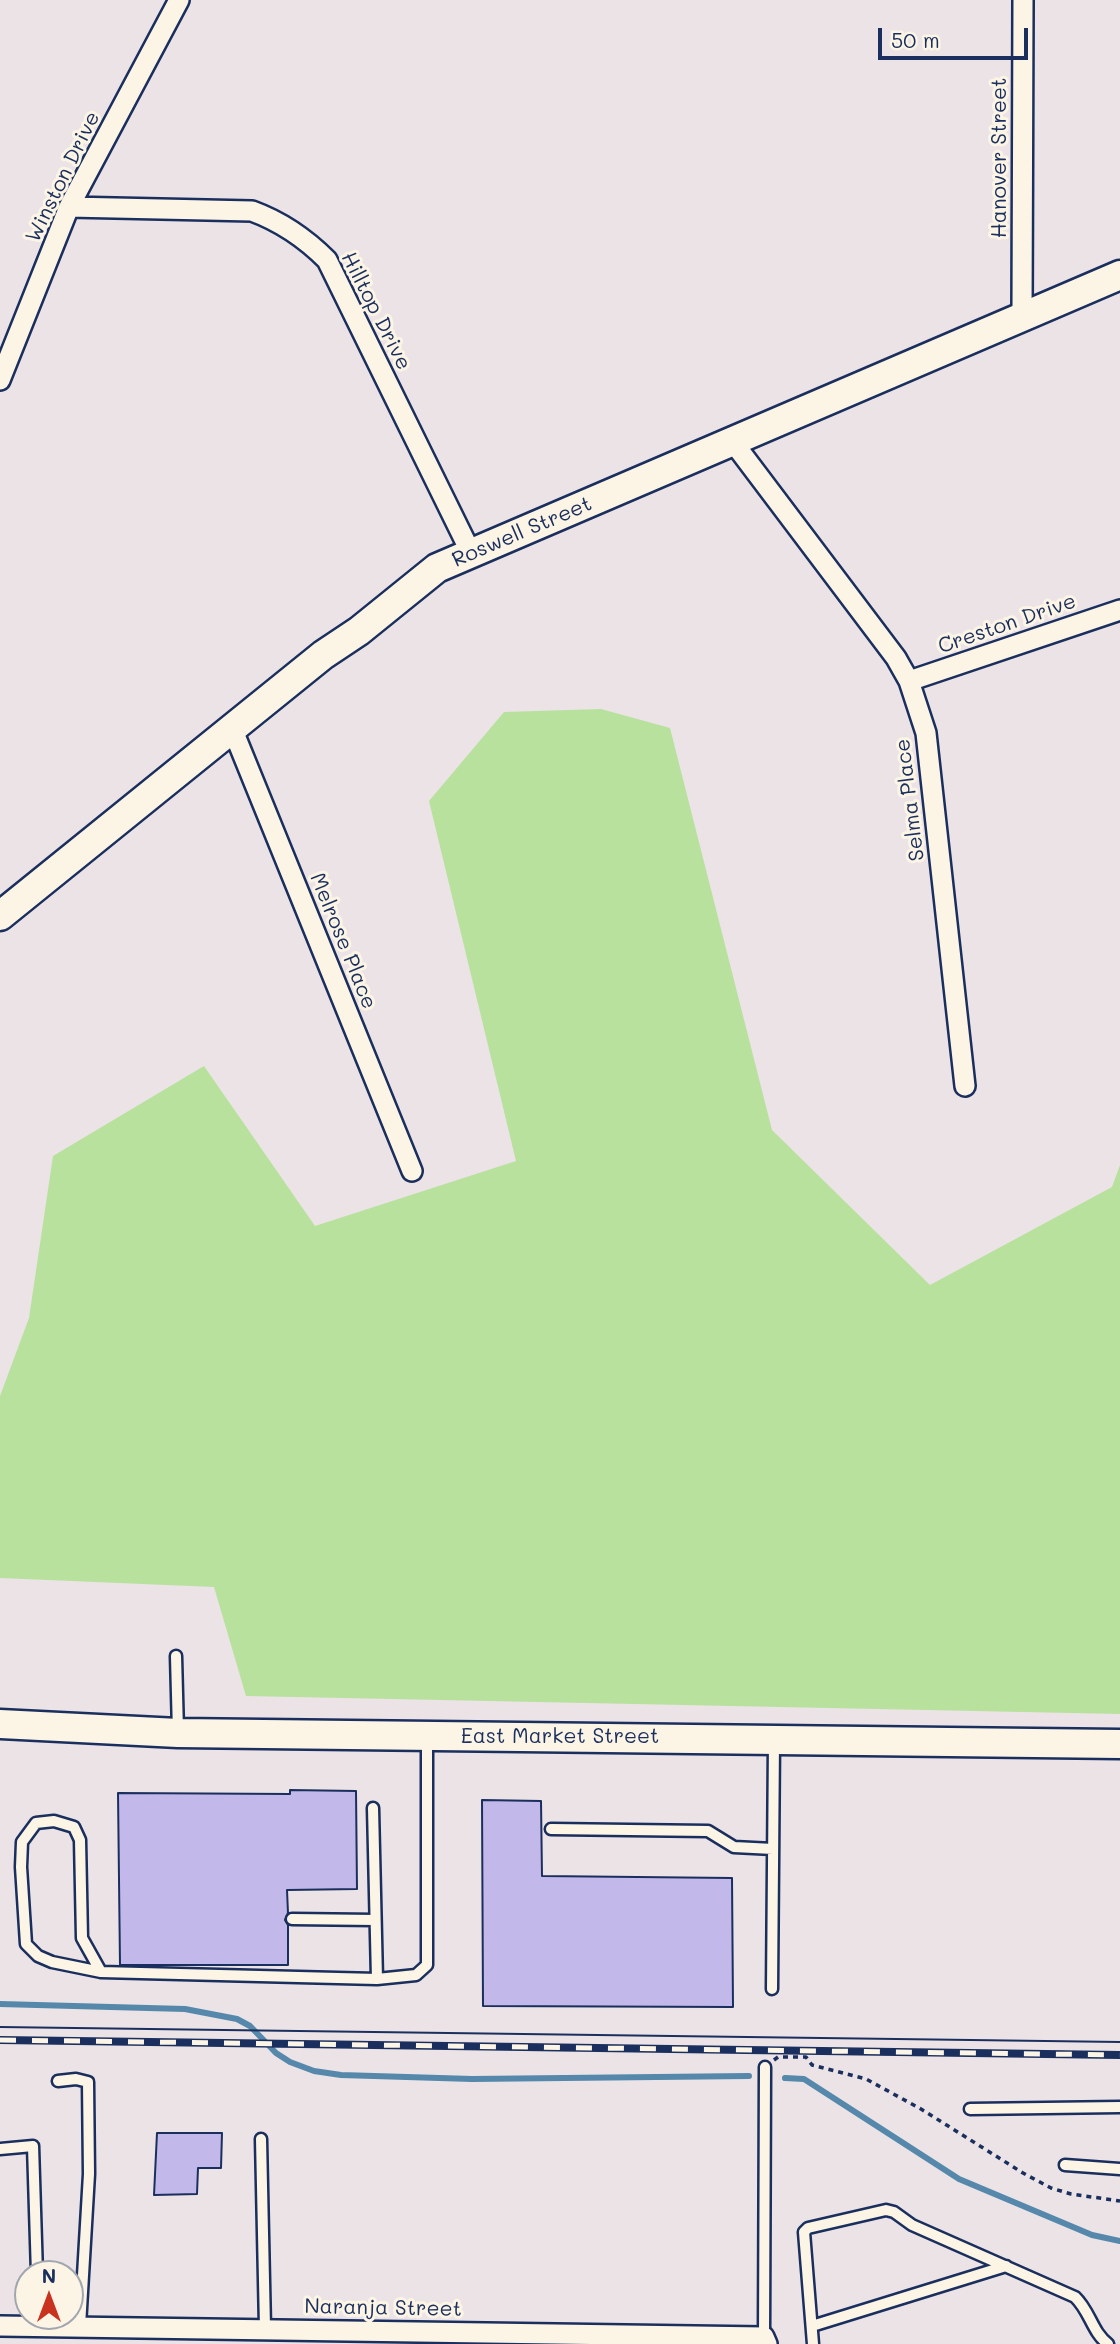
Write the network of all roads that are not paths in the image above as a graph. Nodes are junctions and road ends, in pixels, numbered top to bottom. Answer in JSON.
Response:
{"nodes":[{"id":1,"x":179,"y":0,"type":"edge"},
{"id":2,"x":1023,"y":0,"type":"edge"},
{"id":3,"x":69,"y":208,"type":"junction"},
{"id":4,"x":1120,"y":275,"type":"edge"},
{"id":5,"x":1023,"y":317,"type":"junction"},
{"id":6,"x":0,"y":380,"type":"edge"},
{"id":7,"x":733,"y":442,"type":"junction"},
{"id":8,"x":471,"y":553,"type":"junction"},
{"id":9,"x":1120,"y":610,"type":"edge"},
{"id":10,"x":909,"y":681,"type":"junction"},
{"id":11,"x":232,"y":728,"type":"junction"},
{"id":12,"x":0,"y":916,"type":"edge"},
{"id":13,"x":965,"y":1086,"type":"dead end"},
{"id":14,"x":412,"y":1171,"type":"dead end"},
{"id":15,"x":176,"y":1656,"type":"dead end"},
{"id":16,"x":0,"y":1724,"type":"edge"},
{"id":17,"x":178,"y":1733,"type":"junction"},
{"id":18,"x":427,"y":1736,"type":"junction"},
{"id":19,"x":774,"y":1739,"type":"junction"},
{"id":20,"x":1120,"y":1744,"type":"edge"},
{"id":21,"x":373,"y":1808,"type":"dead end"},
{"id":22,"x":551,"y":1829,"type":"dead end"},
{"id":23,"x":773,"y":1849,"type":"junction"},
{"id":24,"x":292,"y":1919,"type":"dead end"},
{"id":25,"x":375,"y":1920,"type":"junction"},
{"id":26,"x":101,"y":1972,"type":"junction"},
{"id":27,"x":377,"y":1979,"type":"junction"},
{"id":28,"x":772,"y":1989,"type":"dead end"},
{"id":29,"x":765,"y":2067,"type":"dead end"},
{"id":30,"x":58,"y":2081,"type":"dead end"},
{"id":31,"x":1120,"y":2107,"type":"edge"},
{"id":32,"x":970,"y":2109,"type":"dead end"},
{"id":33,"x":261,"y":2139,"type":"dead end"},
{"id":34,"x":0,"y":2148,"type":"edge"},
{"id":35,"x":1065,"y":2165,"type":"dead end"},
{"id":36,"x":1120,"y":2169,"type":"edge"},
{"id":37,"x":37,"y":2260,"type":"edge"},
{"id":38,"x":83,"y":2260,"type":"edge"},
{"id":39,"x":1006,"y":2266,"type":"junction"},
{"id":40,"x":84,"y":2326,"type":"edge"},
{"id":41,"x":811,"y":2326,"type":"junction"},
{"id":42,"x":266,"y":2335,"type":"edge"},
{"id":43,"x":463,"y":2339,"type":"edge"},
{"id":44,"x":765,"y":2340,"type":"edge"},
{"id":45,"x":813,"y":2344,"type":"edge"},
{"id":46,"x":1106,"y":2344,"type":"edge"}],
"edges":[{"from":1,"to":3,"type":"street","name":"Winston Drive"},
{"from":2,"to":5,"type":"street","name":"Hanover Street"},
{"from":3,"to":6,"type":"street","name":"Winston Drive"},
{"from":3,"to":8,"type":"street","name":"Hilltop Drive"},
{"from":4,"to":5,"type":"street","name":"Roswell Street"},
{"from":5,"to":7,"type":"street","name":"Roswell Street"},
{"from":7,"to":8,"type":"street","name":"Roswell Street"},
{"from":7,"to":10,"type":"street","name":"Selma Place"},
{"from":8,"to":11,"type":"street","name":"Roswell Street"},
{"from":9,"to":10,"type":"street","name":"Creston Drive"},
{"from":10,"to":13,"type":"street","name":"Selma Place"},
{"from":11,"to":12,"type":"street","name":"Roswell Street"},
{"from":11,"to":14,"type":"street","name":"Melrose Place"},
{"from":15,"to":17,"type":"lane"},
{"from":16,"to":17,"type":"street","name":"East Market Street"},
{"from":17,"to":18,"type":"street","name":"East Market Street"},
{"from":18,"to":19,"type":"street","name":"East Market Street"},
{"from":18,"to":27,"type":"lane"},
{"from":19,"to":20,"type":"street","name":"East Market Street"},
{"from":19,"to":23,"type":"lane"},
{"from":21,"to":25,"type":"lane"},
{"from":22,"to":23,"type":"lane"},
{"from":23,"to":28,"type":"lane"},
{"from":24,"to":25,"type":"lane"},
{"from":25,"to":27,"type":"lane"},
{"from":26,"to":26,"type":"lane"},
{"from":26,"to":27,"type":"lane"},
{"from":29,"to":44,"type":"lane"},
{"from":30,"to":38,"type":"lane"},
{"from":31,"to":32,"type":"lane"},
{"from":33,"to":42,"type":"lane"},
{"from":34,"to":37,"type":"lane"},
{"from":35,"to":36,"type":"lane"},
{"from":39,"to":41,"type":"lane"},
{"from":39,"to":41,"type":"lane"},
{"from":39,"to":46,"type":"lane"},
{"from":40,"to":42,"type":"street","name":"Naranja Street"},
{"from":41,"to":45,"type":"lane"},
{"from":42,"to":43,"type":"street","name":"Naranja Street"},
{"from":43,"to":44,"type":"street","name":"Naranja Street"}]}
